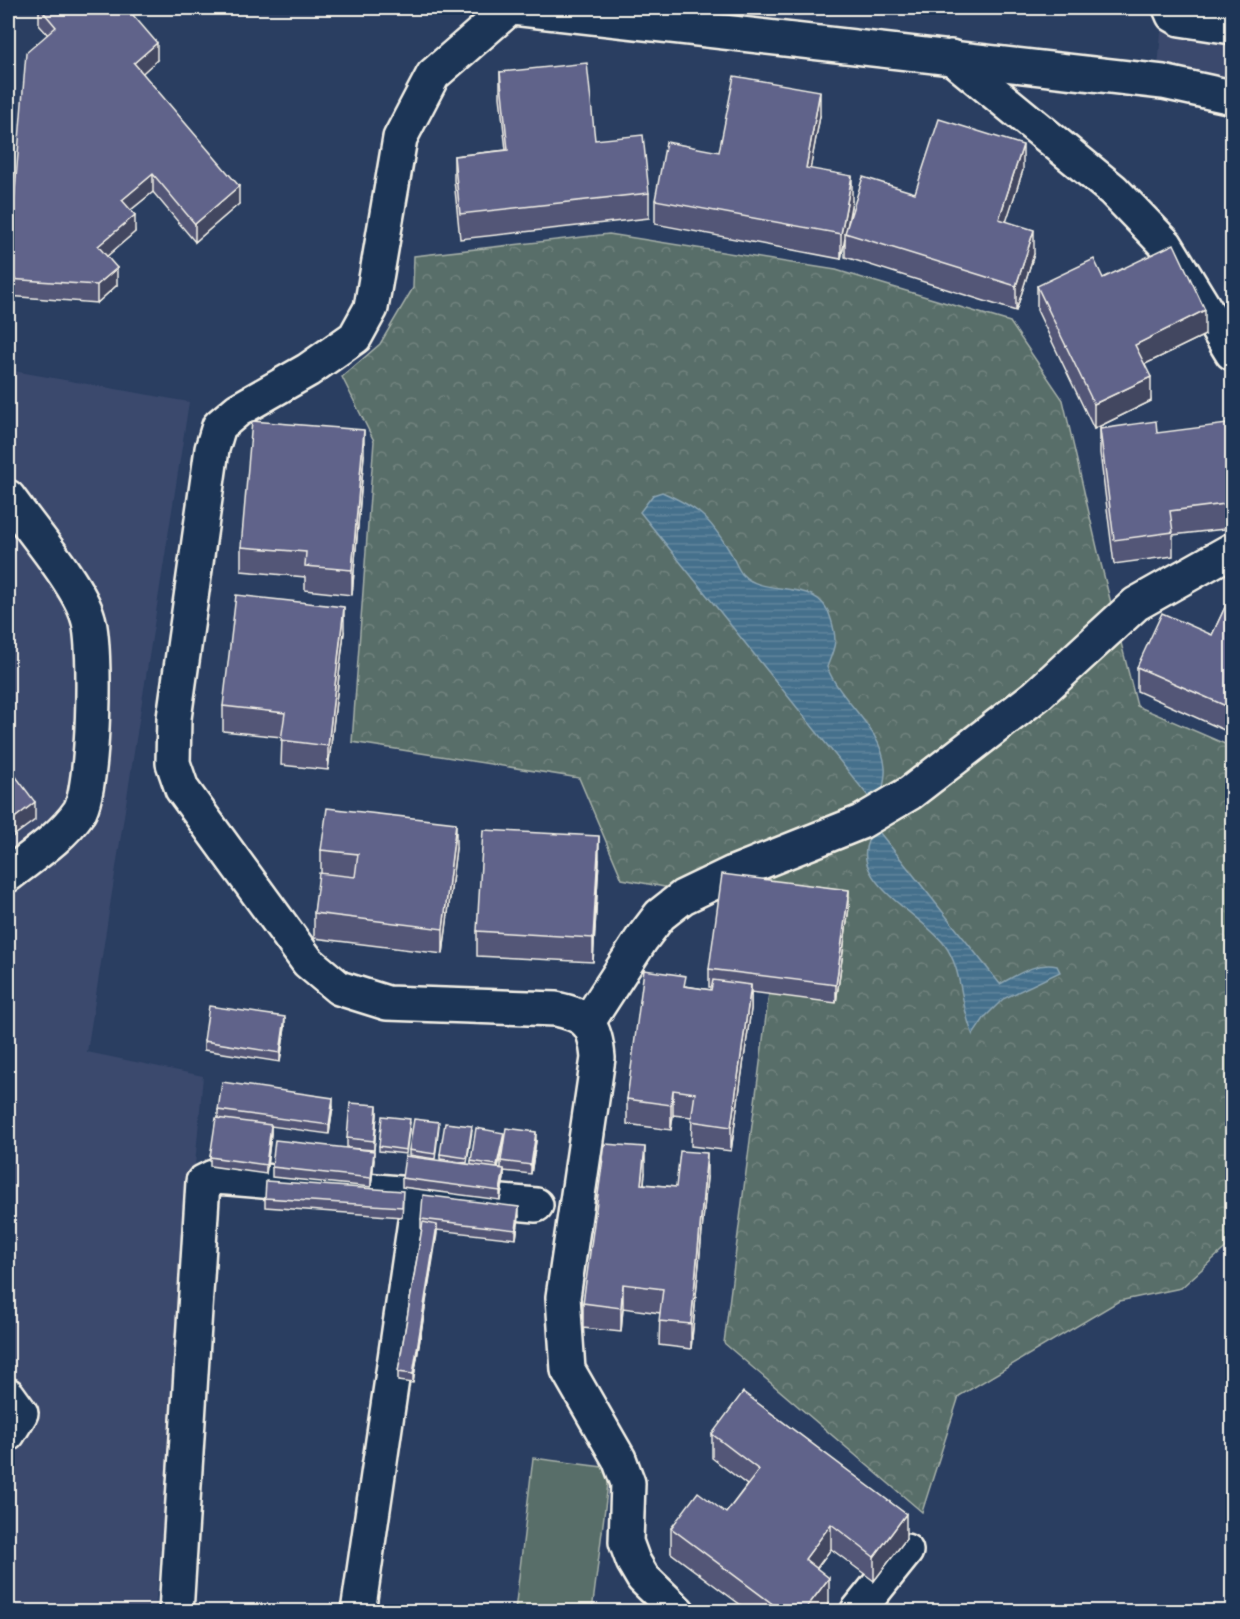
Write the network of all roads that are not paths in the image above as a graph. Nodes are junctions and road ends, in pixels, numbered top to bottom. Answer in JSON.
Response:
{"nodes":[{"id":1,"x":511,"y":8,"type":"edge"},
{"id":2,"x":1170,"y":8,"type":"edge"},
{"id":3,"x":1233,"y":27,"type":"edge"},
{"id":4,"x":951,"y":57,"type":"junction"},
{"id":5,"x":1233,"y":97,"type":"edge"},
{"id":6,"x":1233,"y":353,"type":"edge"},
{"id":7,"x":8,"y":497,"type":"edge"},
{"id":8,"x":1233,"y":550,"type":"edge"},
{"id":9,"x":8,"y":875,"type":"edge"},
{"id":10,"x":588,"y":1022,"type":"junction"},
{"id":11,"x":418,"y":1194,"type":"junction"},
{"id":12,"x":536,"y":1206,"type":"dead end"},
{"id":13,"x":8,"y":1395,"type":"edge"},
{"id":14,"x":8,"y":1434,"type":"edge"},
{"id":15,"x":906,"y":1551,"type":"edge"},
{"id":16,"x":176,"y":1611,"type":"edge"},
{"id":17,"x":358,"y":1611,"type":"edge"},
{"id":18,"x":678,"y":1611,"type":"edge"},
{"id":19,"x":857,"y":1611,"type":"edge"}],
"edges":[{"from":1,"to":4,"type":"street"},
{"from":1,"to":10,"type":"street"},
{"from":2,"to":3,"type":"street"},
{"from":4,"to":5,"type":"street"},
{"from":4,"to":6,"type":"street"},
{"from":7,"to":9,"type":"street"},
{"from":8,"to":10,"type":"street"},
{"from":10,"to":18,"type":"street"},
{"from":11,"to":12,"type":"street"},
{"from":11,"to":16,"type":"street"},
{"from":11,"to":17,"type":"street"},
{"from":13,"to":14,"type":"street"},
{"from":15,"to":19,"type":"street"}]}
